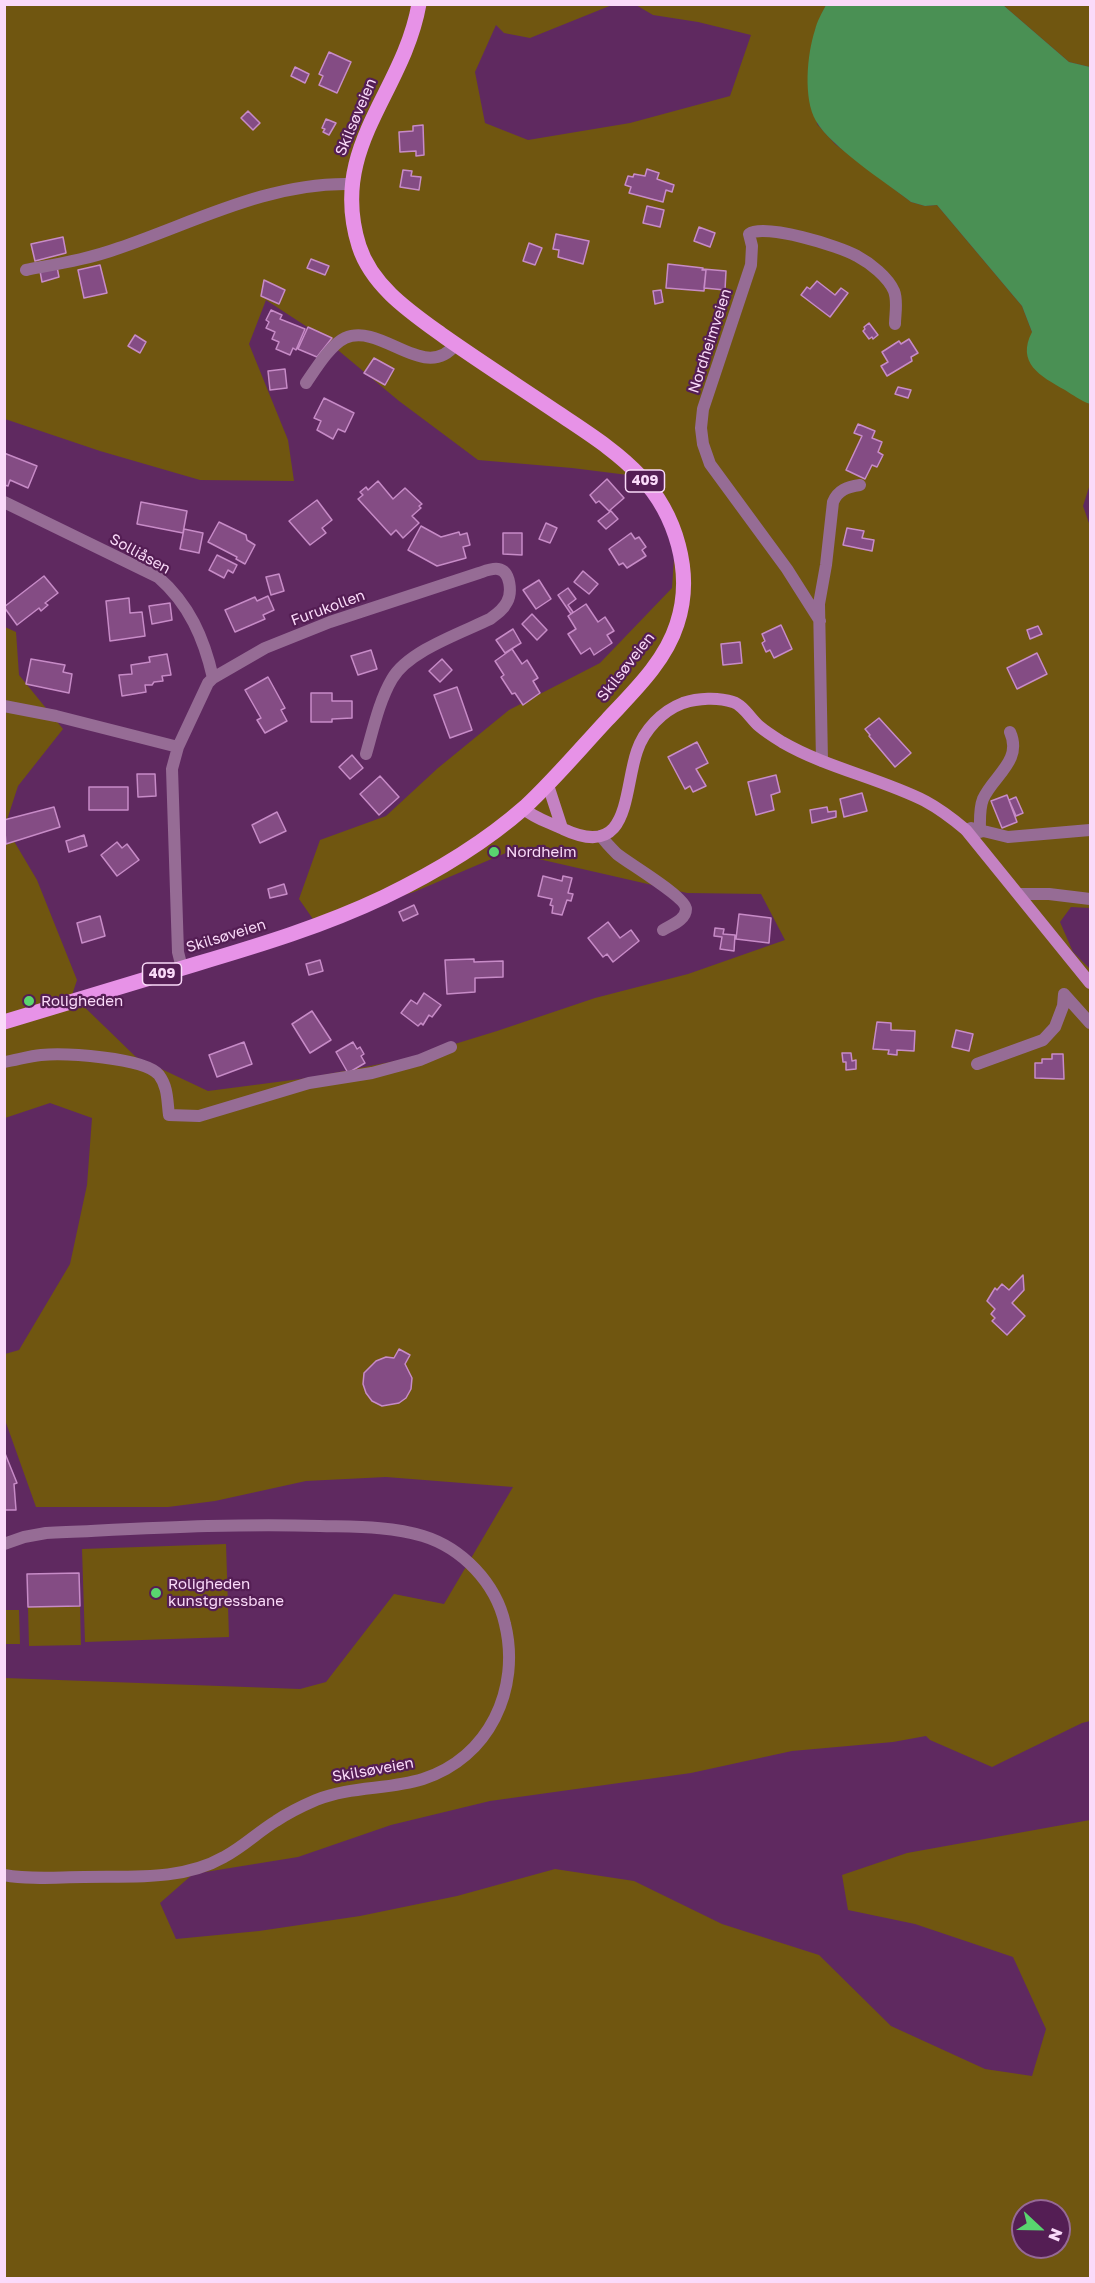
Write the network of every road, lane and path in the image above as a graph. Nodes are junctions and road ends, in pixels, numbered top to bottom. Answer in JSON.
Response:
{"nodes":[{"id":1,"x":419,"y":4,"type":"edge"},
{"id":2,"x":351,"y":184,"type":"junction"},
{"id":3,"x":26,"y":270,"type":"dead end"},
{"id":4,"x":895,"y":324,"type":"dead end"},
{"id":5,"x":456,"y":344,"type":"junction"},
{"id":6,"x":306,"y":383,"type":"dead end"},
{"id":7,"x":860,"y":485,"type":"dead end"},
{"id":8,"x":4,"y":502,"type":"edge"},
{"id":9,"x":819,"y":621,"type":"junction"},
{"id":10,"x":213,"y":678,"type":"junction"},
{"id":11,"x":4,"y":706,"type":"edge"},
{"id":12,"x":1010,"y":732,"type":"dead end"},
{"id":13,"x":178,"y":747,"type":"junction"},
{"id":14,"x":366,"y":754,"type":"dead end"},
{"id":15,"x":822,"y":761,"type":"junction"},
{"id":16,"x":548,"y":784,"type":"junction"},
{"id":17,"x":523,"y":808,"type":"junction"},
{"id":18,"x":562,"y":828,"type":"junction"},
{"id":19,"x":966,"y":830,"type":"junction"},
{"id":20,"x":1090,"y":830,"type":"edge"},
{"id":21,"x":980,"y":832,"type":"junction"},
{"id":22,"x":602,"y":836,"type":"junction"},
{"id":23,"x":1019,"y":894,"type":"junction"},
{"id":24,"x":1090,"y":899,"type":"edge"},
{"id":25,"x":663,"y":930,"type":"dead end"},
{"id":26,"x":182,"y":968,"type":"junction"},
{"id":27,"x":1090,"y":983,"type":"edge"},
{"id":28,"x":4,"y":1022,"type":"edge"},
{"id":29,"x":1090,"y":1023,"type":"edge"},
{"id":30,"x":451,"y":1047,"type":"dead end"},
{"id":31,"x":4,"y":1062,"type":"edge"},
{"id":32,"x":976,"y":1064,"type":"dead end"},
{"id":33,"x":4,"y":1544,"type":"edge"},
{"id":34,"x":4,"y":1875,"type":"edge"}],
"edges":[{"from":1,"to":2,"type":"main road","name":"Skilsøveien","number":"409"},
{"from":2,"to":3,"type":"street"},
{"from":2,"to":5,"type":"main road","name":"Skilsøveien","number":"409"},
{"from":4,"to":9,"type":"street","name":"Nordheimveien"},
{"from":5,"to":6,"type":"street"},
{"from":5,"to":16,"type":"main road","name":"Skilsøveien","number":"409"},
{"from":7,"to":9,"type":"street"},
{"from":8,"to":10,"type":"street","name":"Solliåsen"},
{"from":9,"to":15,"type":"street"},
{"from":10,"to":13,"type":"street"},
{"from":10,"to":14,"type":"street","name":"Furukollen"},
{"from":11,"to":13,"type":"street"},
{"from":12,"to":21,"type":"street"},
{"from":13,"to":26,"type":"street"},
{"from":15,"to":19,"type":"main road"},
{"from":15,"to":22,"type":"main road"},
{"from":16,"to":17,"type":"main road","name":"Skilsøveien","number":"409"},
{"from":16,"to":18,"type":"main road"},
{"from":17,"to":18,"type":"main road"},
{"from":17,"to":26,"type":"main road","name":"Skilsøveien","number":"409"},
{"from":18,"to":22,"type":"main road"},
{"from":19,"to":21,"type":"street"},
{"from":19,"to":23,"type":"main road"},
{"from":20,"to":21,"type":"street"},
{"from":22,"to":25,"type":"street"},
{"from":23,"to":24,"type":"street"},
{"from":23,"to":27,"type":"main road"},
{"from":26,"to":28,"type":"main road","name":"Skilsøveien","number":"409"},
{"from":29,"to":32,"type":"street"},
{"from":30,"to":31,"type":"street"},
{"from":33,"to":34,"type":"street","name":"Skilsøveien"}]}
